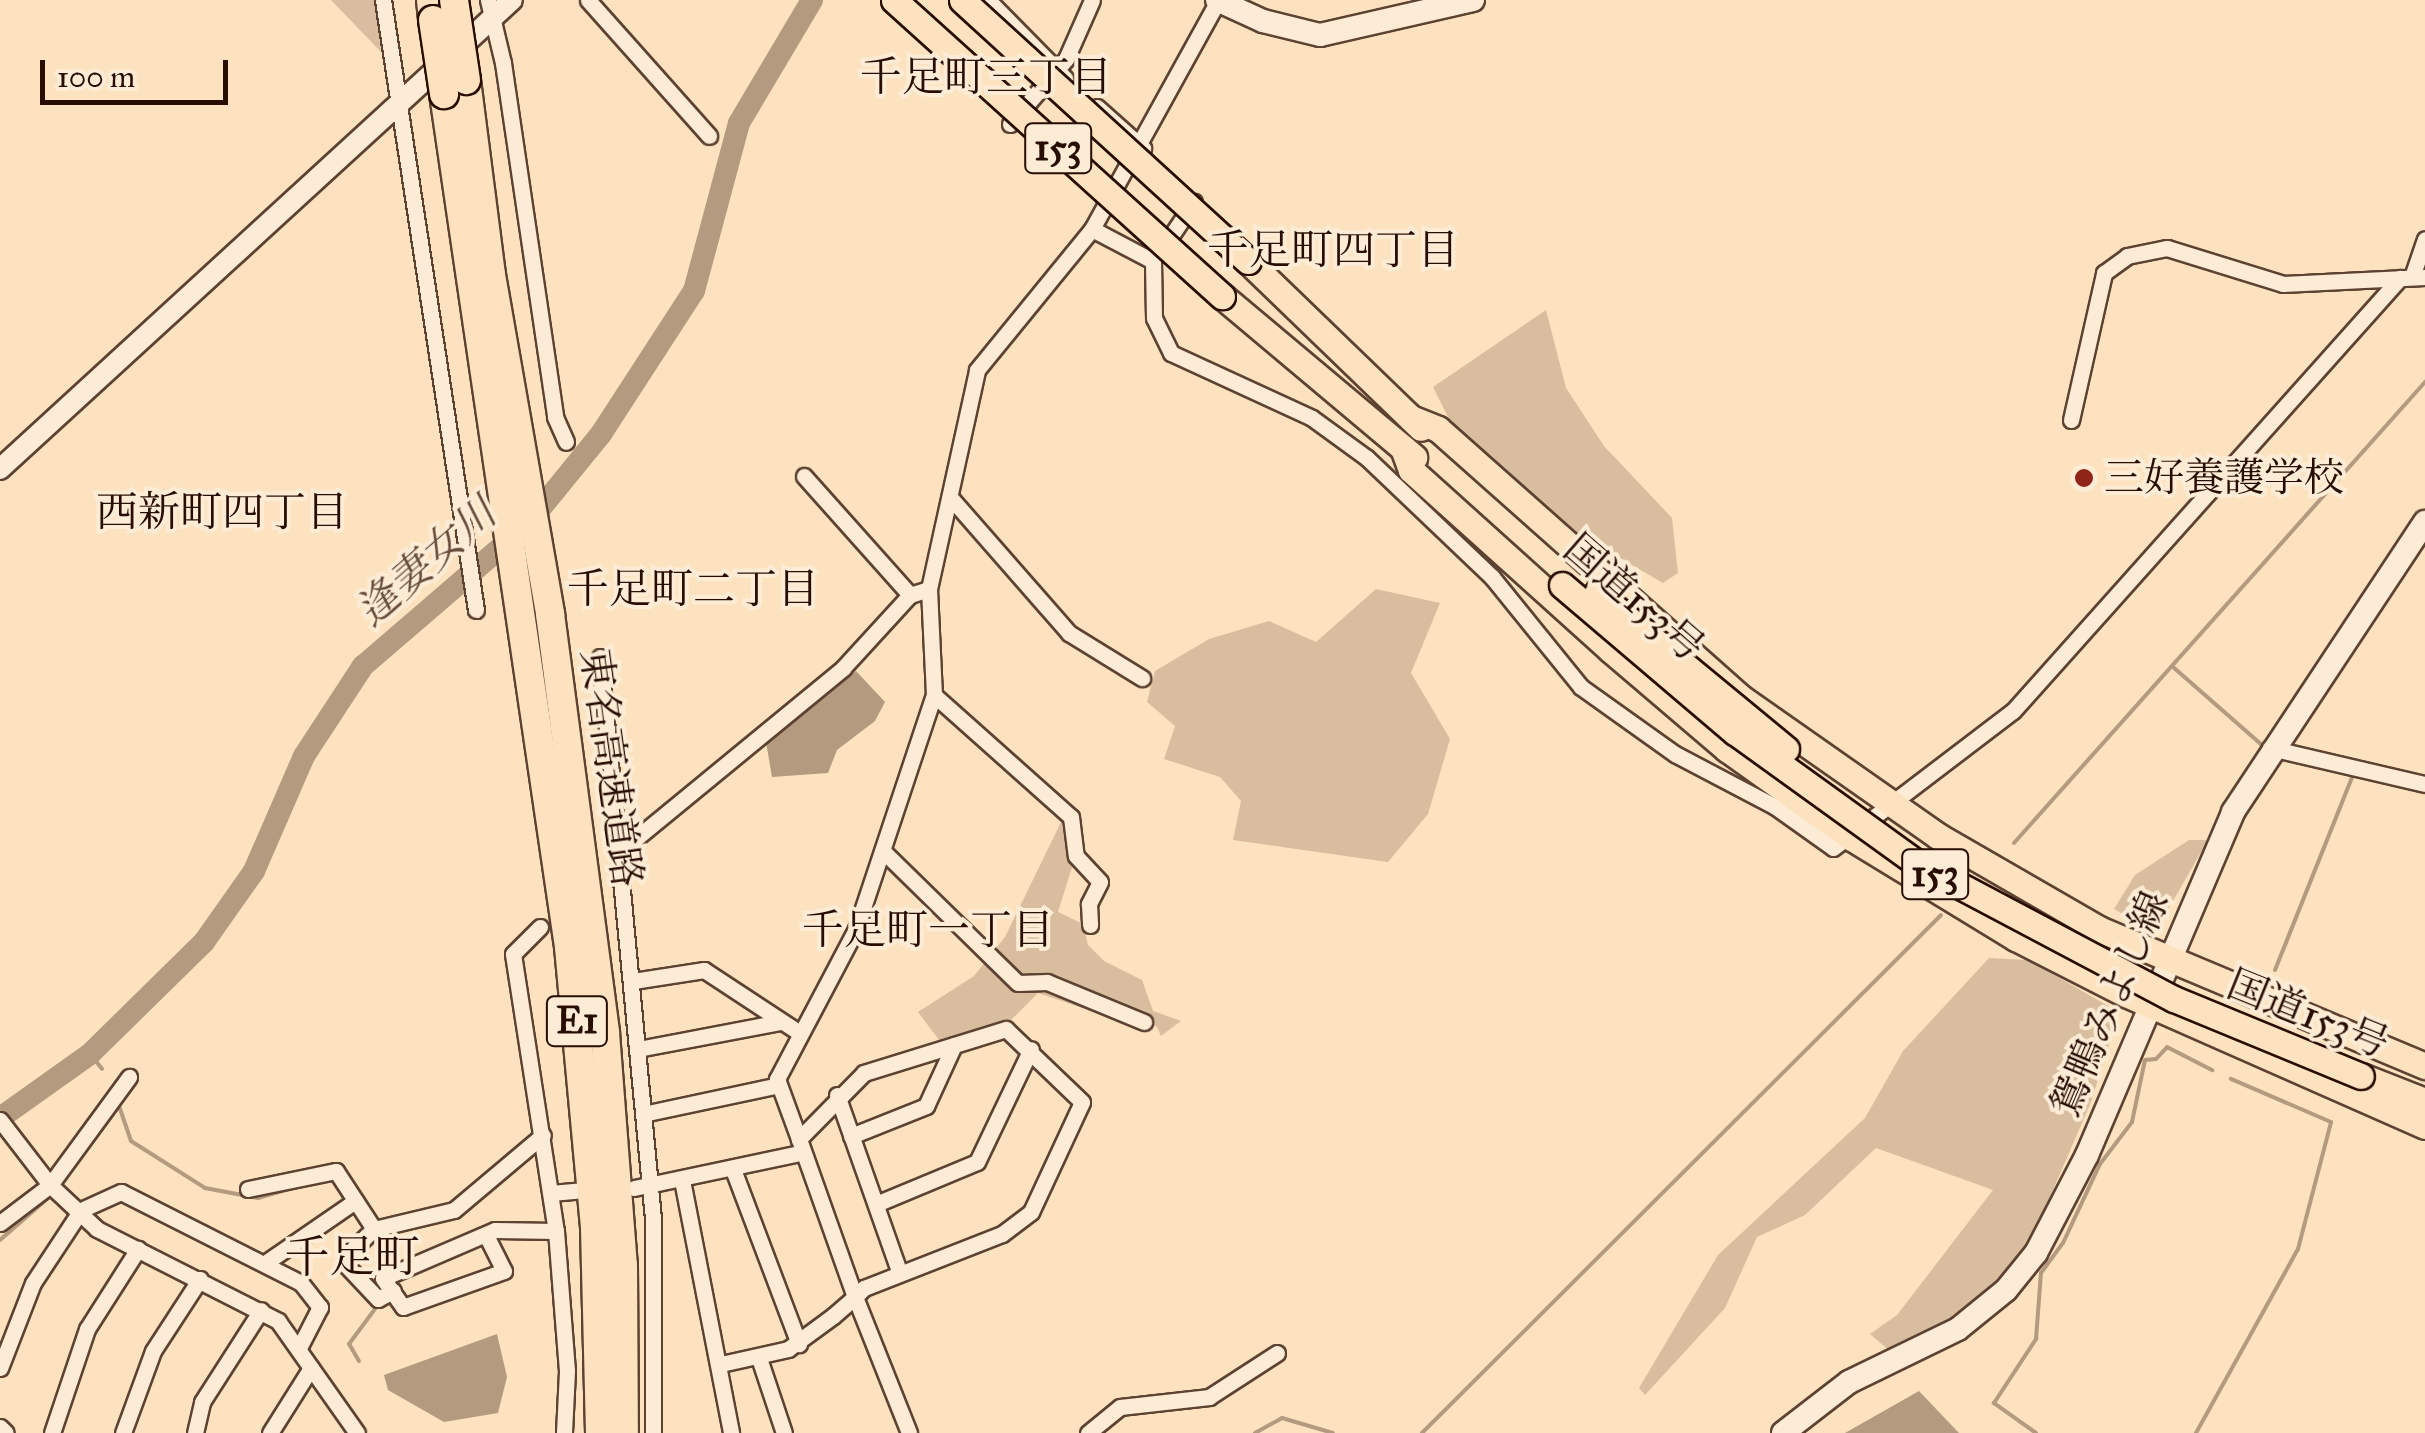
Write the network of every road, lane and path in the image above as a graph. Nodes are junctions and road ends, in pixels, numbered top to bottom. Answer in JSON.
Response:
{"nodes":[{"id":1,"x":382,"y":0,"type":"edge"},
{"id":2,"x":512,"y":0,"type":"edge"},
{"id":3,"x":588,"y":0,"type":"edge"},
{"id":4,"x":894,"y":0,"type":"edge"},
{"id":5,"x":962,"y":0,"type":"edge"},
{"id":6,"x":988,"y":0,"type":"edge"},
{"id":7,"x":1092,"y":0,"type":"edge"},
{"id":8,"x":1218,"y":0,"type":"edge"},
{"id":9,"x":1473,"y":0,"type":"edge"},
{"id":10,"x":443,"y":5,"type":"edge"},
{"id":11,"x":489,"y":10,"type":"edge"},
{"id":12,"x":1056,"y":70,"type":"junction"},
{"id":13,"x":400,"y":103,"type":"junction"},
{"id":14,"x":1010,"y":124,"type":"dead end"},
{"id":15,"x":709,"y":136,"type":"dead end"},
{"id":16,"x":1136,"y":142,"type":"junction"},
{"id":17,"x":1196,"y":199,"type":"junction"},
{"id":18,"x":1092,"y":229,"type":"junction"},
{"id":19,"x":2425,"y":239,"type":"edge"},
{"id":20,"x":1153,"y":261,"type":"junction"},
{"id":21,"x":2412,"y":277,"type":"edge"},
{"id":22,"x":1342,"y":336,"type":"dead end"},
{"id":23,"x":503,"y":408,"type":"junction"},
{"id":24,"x":1410,"y":418,"type":"junction"},
{"id":25,"x":2070,"y":420,"type":"dead end"},
{"id":26,"x":566,"y":442,"type":"dead end"},
{"id":27,"x":1402,"y":448,"type":"junction"},
{"id":28,"x":0,"y":469,"type":"edge"},
{"id":29,"x":804,"y":476,"type":"dead end"},
{"id":30,"x":950,"y":496,"type":"junction"},
{"id":31,"x":2425,"y":522,"type":"edge"},
{"id":32,"x":929,"y":589,"type":"junction"},
{"id":33,"x":910,"y":595,"type":"junction"},
{"id":34,"x":476,"y":610,"type":"dead end"},
{"id":35,"x":600,"y":657,"type":"dead end"},
{"id":36,"x":1142,"y":678,"type":"dead end"},
{"id":37,"x":934,"y":695,"type":"junction"},
{"id":38,"x":2270,"y":748,"type":"junction"},
{"id":39,"x":2425,"y":784,"type":"edge"},
{"id":40,"x":1895,"y":806,"type":"junction"},
{"id":41,"x":1852,"y":838,"type":"junction"},
{"id":42,"x":884,"y":852,"type":"junction"},
{"id":43,"x":623,"y":856,"type":"junction"},
{"id":44,"x":605,"y":868,"type":"dead end"},
{"id":45,"x":1090,"y":926,"type":"dead end"},
{"id":46,"x":540,"y":927,"type":"dead end"},
{"id":47,"x":2169,"y":961,"type":"junction"},
{"id":48,"x":633,"y":980,"type":"junction"},
{"id":49,"x":2151,"y":1006,"type":"junction"},
{"id":50,"x":779,"y":1022,"type":"junction"},
{"id":51,"x":1144,"y":1022,"type":"dead end"},
{"id":52,"x":796,"y":1032,"type":"junction"},
{"id":53,"x":954,"y":1045,"type":"junction"},
{"id":54,"x":638,"y":1049,"type":"junction"},
{"id":55,"x":1031,"y":1049,"type":"junction"},
{"id":56,"x":2425,"y":1066,"type":"edge"},
{"id":57,"x":2364,"y":1070,"type":"junction"},
{"id":58,"x":129,"y":1077,"type":"dead end"},
{"id":59,"x":2425,"y":1082,"type":"edge"},
{"id":60,"x":775,"y":1086,"type":"junction"},
{"id":61,"x":837,"y":1094,"type":"junction"},
{"id":62,"x":2425,"y":1101,"type":"edge"},
{"id":63,"x":643,"y":1114,"type":"junction"},
{"id":64,"x":0,"y":1120,"type":"edge"},
{"id":65,"x":2425,"y":1126,"type":"edge"},
{"id":66,"x":543,"y":1135,"type":"junction"},
{"id":67,"x":851,"y":1136,"type":"junction"},
{"id":68,"x":799,"y":1146,"type":"junction"},
{"id":69,"x":734,"y":1172,"type":"junction"},
{"id":70,"x":682,"y":1180,"type":"junction"},
{"id":71,"x":50,"y":1185,"type":"junction"},
{"id":72,"x":641,"y":1186,"type":"junction"},
{"id":73,"x":248,"y":1189,"type":"dead end"},
{"id":74,"x":576,"y":1191,"type":"dead end"},
{"id":75,"x":551,"y":1193,"type":"junction"},
{"id":76,"x":355,"y":1201,"type":"junction"},
{"id":77,"x":876,"y":1204,"type":"junction"},
{"id":78,"x":80,"y":1210,"type":"junction"},
{"id":79,"x":0,"y":1223,"type":"edge"},
{"id":80,"x":374,"y":1229,"type":"junction"},
{"id":81,"x":556,"y":1231,"type":"junction"},
{"id":82,"x":486,"y":1236,"type":"junction"},
{"id":83,"x":138,"y":1248,"type":"junction"},
{"id":84,"x":268,"y":1261,"type":"junction"},
{"id":85,"x":899,"y":1271,"type":"junction"},
{"id":86,"x":200,"y":1279,"type":"junction"},
{"id":87,"x":392,"y":1291,"type":"junction"},
{"id":88,"x":854,"y":1297,"type":"junction"},
{"id":89,"x":261,"y":1310,"type":"junction"},
{"id":90,"x":799,"y":1344,"type":"junction"},
{"id":91,"x":299,"y":1348,"type":"junction"},
{"id":92,"x":1277,"y":1354,"type":"dead end"},
{"id":93,"x":760,"y":1358,"type":"junction"},
{"id":94,"x":721,"y":1364,"type":"junction"},
{"id":95,"x":0,"y":1368,"type":"edge"},
{"id":96,"x":311,"y":1368,"type":"junction"},
{"id":97,"x":0,"y":1426,"type":"edge"},
{"id":98,"x":6,"y":1433,"type":"edge"},
{"id":99,"x":52,"y":1433,"type":"edge"},
{"id":100,"x":123,"y":1433,"type":"edge"},
{"id":101,"x":194,"y":1433,"type":"edge"},
{"id":102,"x":270,"y":1433,"type":"edge"},
{"id":103,"x":357,"y":1433,"type":"edge"},
{"id":104,"x":564,"y":1433,"type":"edge"},
{"id":105,"x":600,"y":1433,"type":"edge"},
{"id":106,"x":624,"y":1433,"type":"edge"},
{"id":107,"x":653,"y":1433,"type":"edge"},
{"id":108,"x":731,"y":1433,"type":"edge"},
{"id":109,"x":784,"y":1433,"type":"edge"},
{"id":110,"x":909,"y":1433,"type":"edge"},
{"id":111,"x":1088,"y":1433,"type":"edge"},
{"id":112,"x":1783,"y":1433,"type":"edge"}],
"edges":[{"from":1,"to":13,"type":"street"},
{"from":2,"to":11,"type":"street"},
{"from":3,"to":15,"type":"street"},
{"from":4,"to":27,"type":"highway","name":"国道153号","number":"153","bridge":true},
{"from":5,"to":24,"type":"highway","name":"国道153号","number":"153","bridge":true},
{"from":6,"to":12,"type":"street"},
{"from":7,"to":12,"type":"street"},
{"from":8,"to":9,"type":"main road"},
{"from":8,"to":16,"type":"street"},
{"from":10,"to":23,"type":"highway","name":"東名高速道路","number":"E1","bridge":true},
{"from":11,"to":13,"type":"street"},
{"from":11,"to":26,"type":"street"},
{"from":12,"to":14,"type":"street"},
{"from":12,"to":16,"type":"street"},
{"from":13,"to":28,"type":"street"},
{"from":13,"to":34,"type":"street"},
{"from":16,"to":17,"type":"street"},
{"from":16,"to":18,"type":"street"},
{"from":17,"to":20,"type":"street"},
{"from":17,"to":22,"type":"street"},
{"from":18,"to":20,"type":"street"},
{"from":18,"to":30,"type":"street"},
{"from":19,"to":21,"type":"street"},
{"from":20,"to":41,"type":"street"},
{"from":21,"to":25,"type":"street"},
{"from":21,"to":40,"type":"street"},
{"from":23,"to":105,"type":"highway","name":"東名高速道路","number":"E1"},
{"from":23,"to":106,"type":"highway","name":"東名高速道路","number":"E1"},
{"from":24,"to":40,"type":"highway"},
{"from":24,"to":57,"type":"highway","name":"国道153号","number":"153","bridge":true},
{"from":27,"to":41,"type":"highway"},
{"from":27,"to":57,"type":"highway","name":"国道153号","number":"153","bridge":true},
{"from":29,"to":33,"type":"street"},
{"from":30,"to":32,"type":"street"},
{"from":30,"to":36,"type":"street"},
{"from":31,"to":38,"type":"main road","name":"鴛鴨みよし線"},
{"from":32,"to":33,"type":"street"},
{"from":32,"to":37,"type":"street"},
{"from":33,"to":43,"type":"street"},
{"from":35,"to":43,"type":"street"},
{"from":37,"to":42,"type":"street"},
{"from":37,"to":45,"type":"street"},
{"from":38,"to":39,"type":"street"},
{"from":38,"to":47,"type":"main road","name":"鴛鴨みよし線"},
{"from":40,"to":41,"type":"street"},
{"from":40,"to":47,"type":"highway"},
{"from":41,"to":49,"type":"highway"},
{"from":42,"to":51,"type":"street"},
{"from":42,"to":52,"type":"street"},
{"from":43,"to":44,"type":"street"},
{"from":43,"to":48,"type":"street"},
{"from":46,"to":66,"type":"street"},
{"from":47,"to":49,"type":"main road","name":"鴛鴨みよし線"},
{"from":47,"to":56,"type":"highway"},
{"from":48,"to":50,"type":"street"},
{"from":48,"to":54,"type":"street"},
{"from":49,"to":65,"type":"highway"},
{"from":49,"to":112,"type":"main road","name":"鴛鴨みよし線"},
{"from":50,"to":52,"type":"street"},
{"from":50,"to":54,"type":"street"},
{"from":52,"to":60,"type":"street"},
{"from":53,"to":55,"type":"street"},
{"from":53,"to":61,"type":"street"},
{"from":53,"to":67,"type":"street"},
{"from":54,"to":63,"type":"street"},
{"from":55,"to":77,"type":"street"},
{"from":55,"to":85,"type":"street"},
{"from":57,"to":59,"type":"highway","name":"国道153号","number":"153"},
{"from":57,"to":62,"type":"highway","name":"国道153号","number":"153"},
{"from":58,"to":71,"type":"street"},
{"from":60,"to":63,"type":"street"},
{"from":60,"to":68,"type":"street"},
{"from":61,"to":67,"type":"street"},
{"from":61,"to":68,"type":"street"},
{"from":63,"to":72,"type":"street"},
{"from":64,"to":71,"type":"street"},
{"from":66,"to":75,"type":"street"},
{"from":66,"to":80,"type":"street"},
{"from":67,"to":77,"type":"street"},
{"from":68,"to":69,"type":"street"},
{"from":68,"to":88,"type":"street"},
{"from":69,"to":70,"type":"street"},
{"from":69,"to":90,"type":"street"},
{"from":70,"to":72,"type":"street"},
{"from":70,"to":94,"type":"street"},
{"from":71,"to":78,"type":"street"},
{"from":71,"to":79,"type":"street"},
{"from":72,"to":107,"type":"street"},
{"from":73,"to":76,"type":"street"},
{"from":74,"to":75,"type":"street"},
{"from":75,"to":81,"type":"street"},
{"from":76,"to":80,"type":"street"},
{"from":76,"to":84,"type":"street"},
{"from":77,"to":85,"type":"street"},
{"from":78,"to":83,"type":"street"},
{"from":78,"to":84,"type":"street"},
{"from":78,"to":95,"type":"street"},
{"from":80,"to":87,"type":"street"},
{"from":81,"to":82,"type":"street"},
{"from":81,"to":104,"type":"street"},
{"from":82,"to":87,"type":"street"},
{"from":82,"to":87,"type":"street"},
{"from":83,"to":86,"type":"street"},
{"from":83,"to":99,"type":"street"},
{"from":84,"to":91,"type":"street"},
{"from":85,"to":88,"type":"street"},
{"from":86,"to":89,"type":"street"},
{"from":86,"to":100,"type":"street"},
{"from":88,"to":90,"type":"street"},
{"from":88,"to":110,"type":"street"},
{"from":89,"to":91,"type":"street"},
{"from":89,"to":101,"type":"street"},
{"from":90,"to":93,"type":"street"},
{"from":91,"to":96,"type":"street"},
{"from":92,"to":111,"type":"street"},
{"from":93,"to":94,"type":"street"},
{"from":93,"to":109,"type":"street"},
{"from":94,"to":108,"type":"street"},
{"from":96,"to":102,"type":"street"},
{"from":96,"to":103,"type":"street"},
{"from":97,"to":98,"type":"street"}]}
